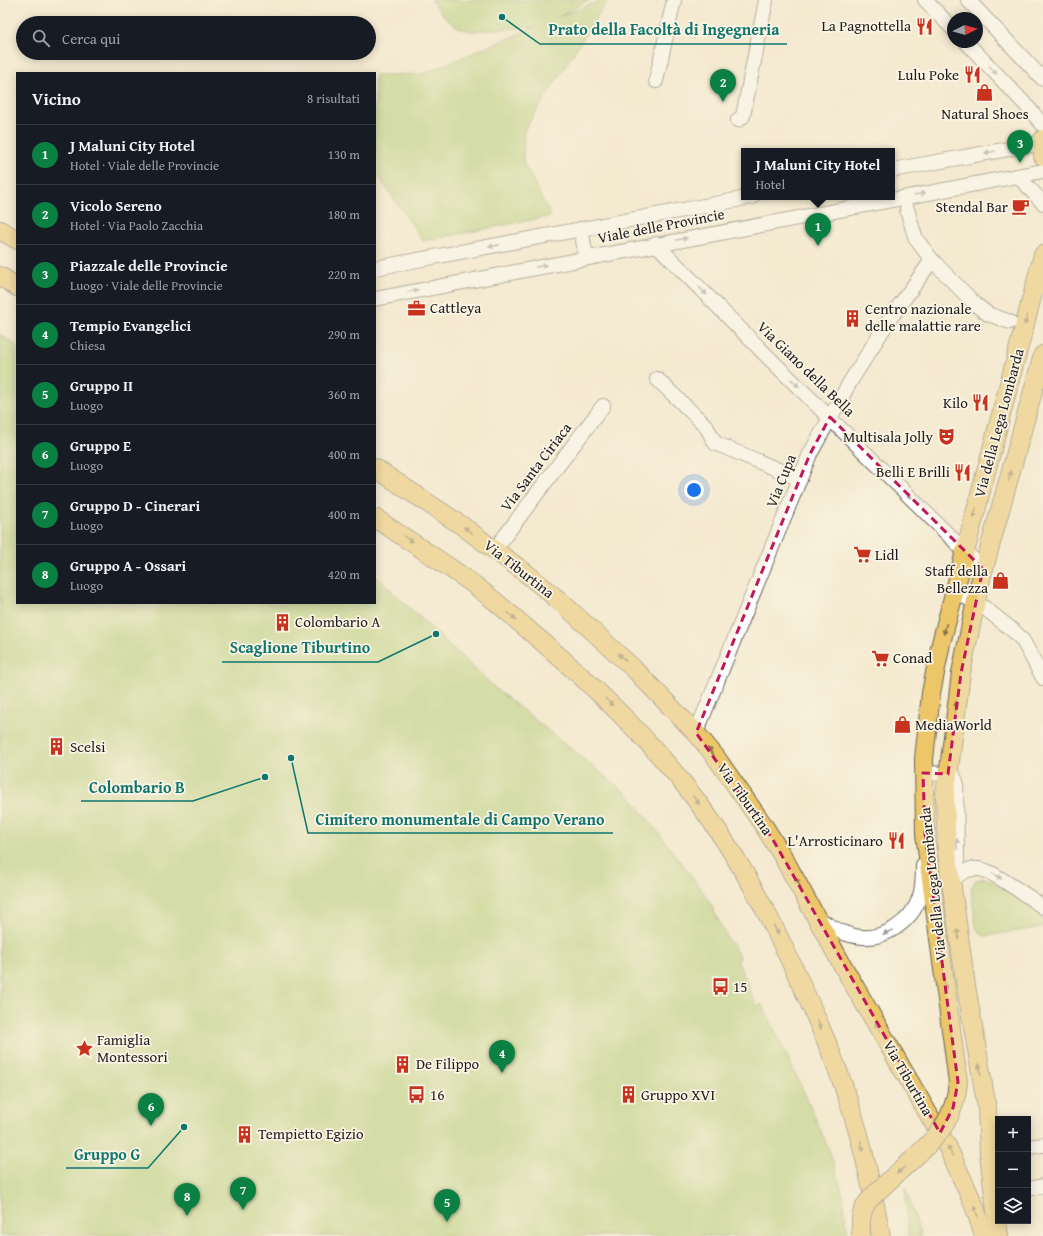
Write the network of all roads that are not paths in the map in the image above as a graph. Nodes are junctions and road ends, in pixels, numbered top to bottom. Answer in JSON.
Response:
{"nodes":[{"id":1,"x":674,"y":0,"type":"edge"},
{"id":2,"x":766,"y":0,"type":"edge"},
{"id":3,"x":925,"y":0,"type":"edge"},
{"id":4,"x":968,"y":0,"type":"edge"},
{"id":5,"x":947,"y":23,"type":"edge"},
{"id":6,"x":972,"y":48,"type":"edge"},
{"id":7,"x":1043,"y":80,"type":"edge"},
{"id":8,"x":656,"y":81,"type":"dead end"},
{"id":9,"x":738,"y":120,"type":"dead end"},
{"id":10,"x":1043,"y":125,"type":"edge"},
{"id":11,"x":1043,"y":146,"type":"edge"},
{"id":12,"x":895,"y":170,"type":"edge"},
{"id":13,"x":1043,"y":171,"type":"edge"},
{"id":14,"x":1018,"y":176,"type":"junction"},
{"id":15,"x":895,"y":197,"type":"edge"},
{"id":16,"x":741,"y":199,"type":"edge"},
{"id":17,"x":879,"y":200,"type":"edge"},
{"id":18,"x":1043,"y":203,"type":"edge"},
{"id":19,"x":907,"y":209,"type":"dead end"},
{"id":20,"x":581,"y":229,"type":"junction"},
{"id":21,"x":0,"y":230,"type":"edge"},
{"id":22,"x":16,"y":239,"type":"edge"},
{"id":23,"x":656,"y":244,"type":"junction"},
{"id":24,"x":1043,"y":255,"type":"edge"},
{"id":25,"x":586,"y":257,"type":"junction"},
{"id":26,"x":932,"y":260,"type":"junction"},
{"id":27,"x":376,"y":268,"type":"edge"},
{"id":28,"x":0,"y":276,"type":"edge"},
{"id":29,"x":16,"y":285,"type":"edge"},
{"id":30,"x":376,"y":298,"type":"edge"},
{"id":31,"x":1010,"y":322,"type":"dead end"},
{"id":32,"x":1043,"y":356,"type":"edge"},
{"id":33,"x":658,"y":379,"type":"dead end"},
{"id":34,"x":603,"y":406,"type":"dead end"},
{"id":35,"x":830,"y":417,"type":"junction"},
{"id":36,"x":376,"y":469,"type":"edge"},
{"id":37,"x":800,"y":479,"type":"junction"},
{"id":38,"x":376,"y":519,"type":"edge"},
{"id":39,"x":495,"y":549,"type":"junction"},
{"id":40,"x":965,"y":551,"type":"junction"},
{"id":41,"x":983,"y":569,"type":"junction"},
{"id":42,"x":955,"y":592,"type":"junction"},
{"id":43,"x":975,"y":603,"type":"junction"},
{"id":44,"x":1043,"y":678,"type":"edge"},
{"id":45,"x":696,"y":733,"type":"junction"},
{"id":46,"x":924,"y":773,"type":"junction"},
{"id":47,"x":948,"y":774,"type":"junction"},
{"id":48,"x":925,"y":834,"type":"junction"},
{"id":49,"x":951,"y":882,"type":"junction"},
{"id":50,"x":1043,"y":907,"type":"edge"},
{"id":51,"x":817,"y":918,"type":"junction"},
{"id":52,"x":1043,"y":1145,"type":"edge"},
{"id":53,"x":1031,"y":1147,"type":"edge"},
{"id":54,"x":1043,"y":1186,"type":"edge"},
{"id":55,"x":1031,"y":1187,"type":"edge"},
{"id":56,"x":861,"y":1235,"type":"edge"},
{"id":57,"x":881,"y":1236,"type":"edge"},
{"id":58,"x":984,"y":1236,"type":"edge"},
{"id":59,"x":999,"y":1236,"type":"edge"}],
"edges":[{"from":1,"to":8,"type":"street"},
{"from":2,"to":9,"type":"street"},
{"from":3,"to":5,"type":"street"},
{"from":4,"to":7,"type":"street"},
{"from":6,"to":10,"type":"street","one_way":true},
{"from":11,"to":12,"type":"street","one_way":true},
{"from":13,"to":14,"type":"street","name":"Viale delle Provincie"},
{"from":15,"to":14,"type":"street","name":"Viale delle Provincie","one_way":true},
{"from":14,"to":18,"type":"street"},
{"from":16,"to":20,"type":"street","name":"Viale delle Provincie"},
{"from":23,"to":17,"type":"street","name":"Viale delle Provincie","one_way":true},
{"from":19,"to":26,"type":"street"},
{"from":20,"to":25,"type":"street","name":"Viale delle Provincie"},
{"from":20,"to":27,"type":"street","name":"Viale delle Provincie","one_way":true},
{"from":21,"to":22,"type":"main road"},
{"from":23,"to":25,"type":"street","name":"Viale delle Provincie"},
{"from":23,"to":35,"type":"street","name":"Via Giano della Bella","one_way":true},
{"from":24,"to":40,"type":"main road","name":"Via della Lega Lombarda","one_way":true},
{"from":30,"to":25,"type":"street","name":"Viale delle Provincie","one_way":true},
{"from":26,"to":31,"type":"street"},
{"from":26,"to":35,"type":"street","name":"Via Cupa"},
{"from":28,"to":29,"type":"main road"},
{"from":41,"to":32,"type":"main road","name":"Via della Lega Lombarda","one_way":true},
{"from":33,"to":37,"type":"street"},
{"from":34,"to":39,"type":"street","name":"Via Santa Ciriaca"},
{"from":35,"to":37,"type":"street","name":"Via Cupa"},
{"from":35,"to":40,"type":"street","name":"Via Giano della Bella","one_way":true},
{"from":39,"to":36,"type":"main road","name":"Via Tiburtina","one_way":true},
{"from":37,"to":45,"type":"street","name":"Via Cupa"},
{"from":38,"to":57,"type":"main road","one_way":true},
{"from":45,"to":39,"type":"main road","name":"Via Tiburtina","one_way":true},
{"from":40,"to":41,"type":"street","name":"Via Giano della Bella"},
{"from":40,"to":42,"type":"main road","name":"Via della Lega Lombarda"},
{"from":41,"to":43,"type":"main road","name":"Via della Lega Lombarda"},
{"from":42,"to":43,"type":"street"},
{"from":42,"to":46,"type":"main road","name":"Via della Lega Lombarda","one_way":true},
{"from":43,"to":44,"type":"street"},
{"from":47,"to":43,"type":"main road","name":"Via della Lega Lombarda","one_way":true},
{"from":51,"to":45,"type":"main road","name":"Via Tiburtina","one_way":true},
{"from":46,"to":47,"type":"street"},
{"from":46,"to":48,"type":"main road","name":"Via della Lega Lombarda"},
{"from":49,"to":47,"type":"main road","name":"Via della Lega Lombarda","one_way":true},
{"from":48,"to":51,"type":"street","one_way":true},
{"from":48,"to":56,"type":"main road","name":"Via della Lega Lombarda","one_way":true,"bridge":true},
{"from":49,"to":50,"type":"street","one_way":true},
{"from":59,"to":49,"type":"main road","name":"Via della Lega Lombarda","one_way":true},
{"from":58,"to":51,"type":"main road","name":"Via Tiburtina","one_way":true},
{"from":52,"to":53,"type":"street"},
{"from":54,"to":55,"type":"street"}]}
